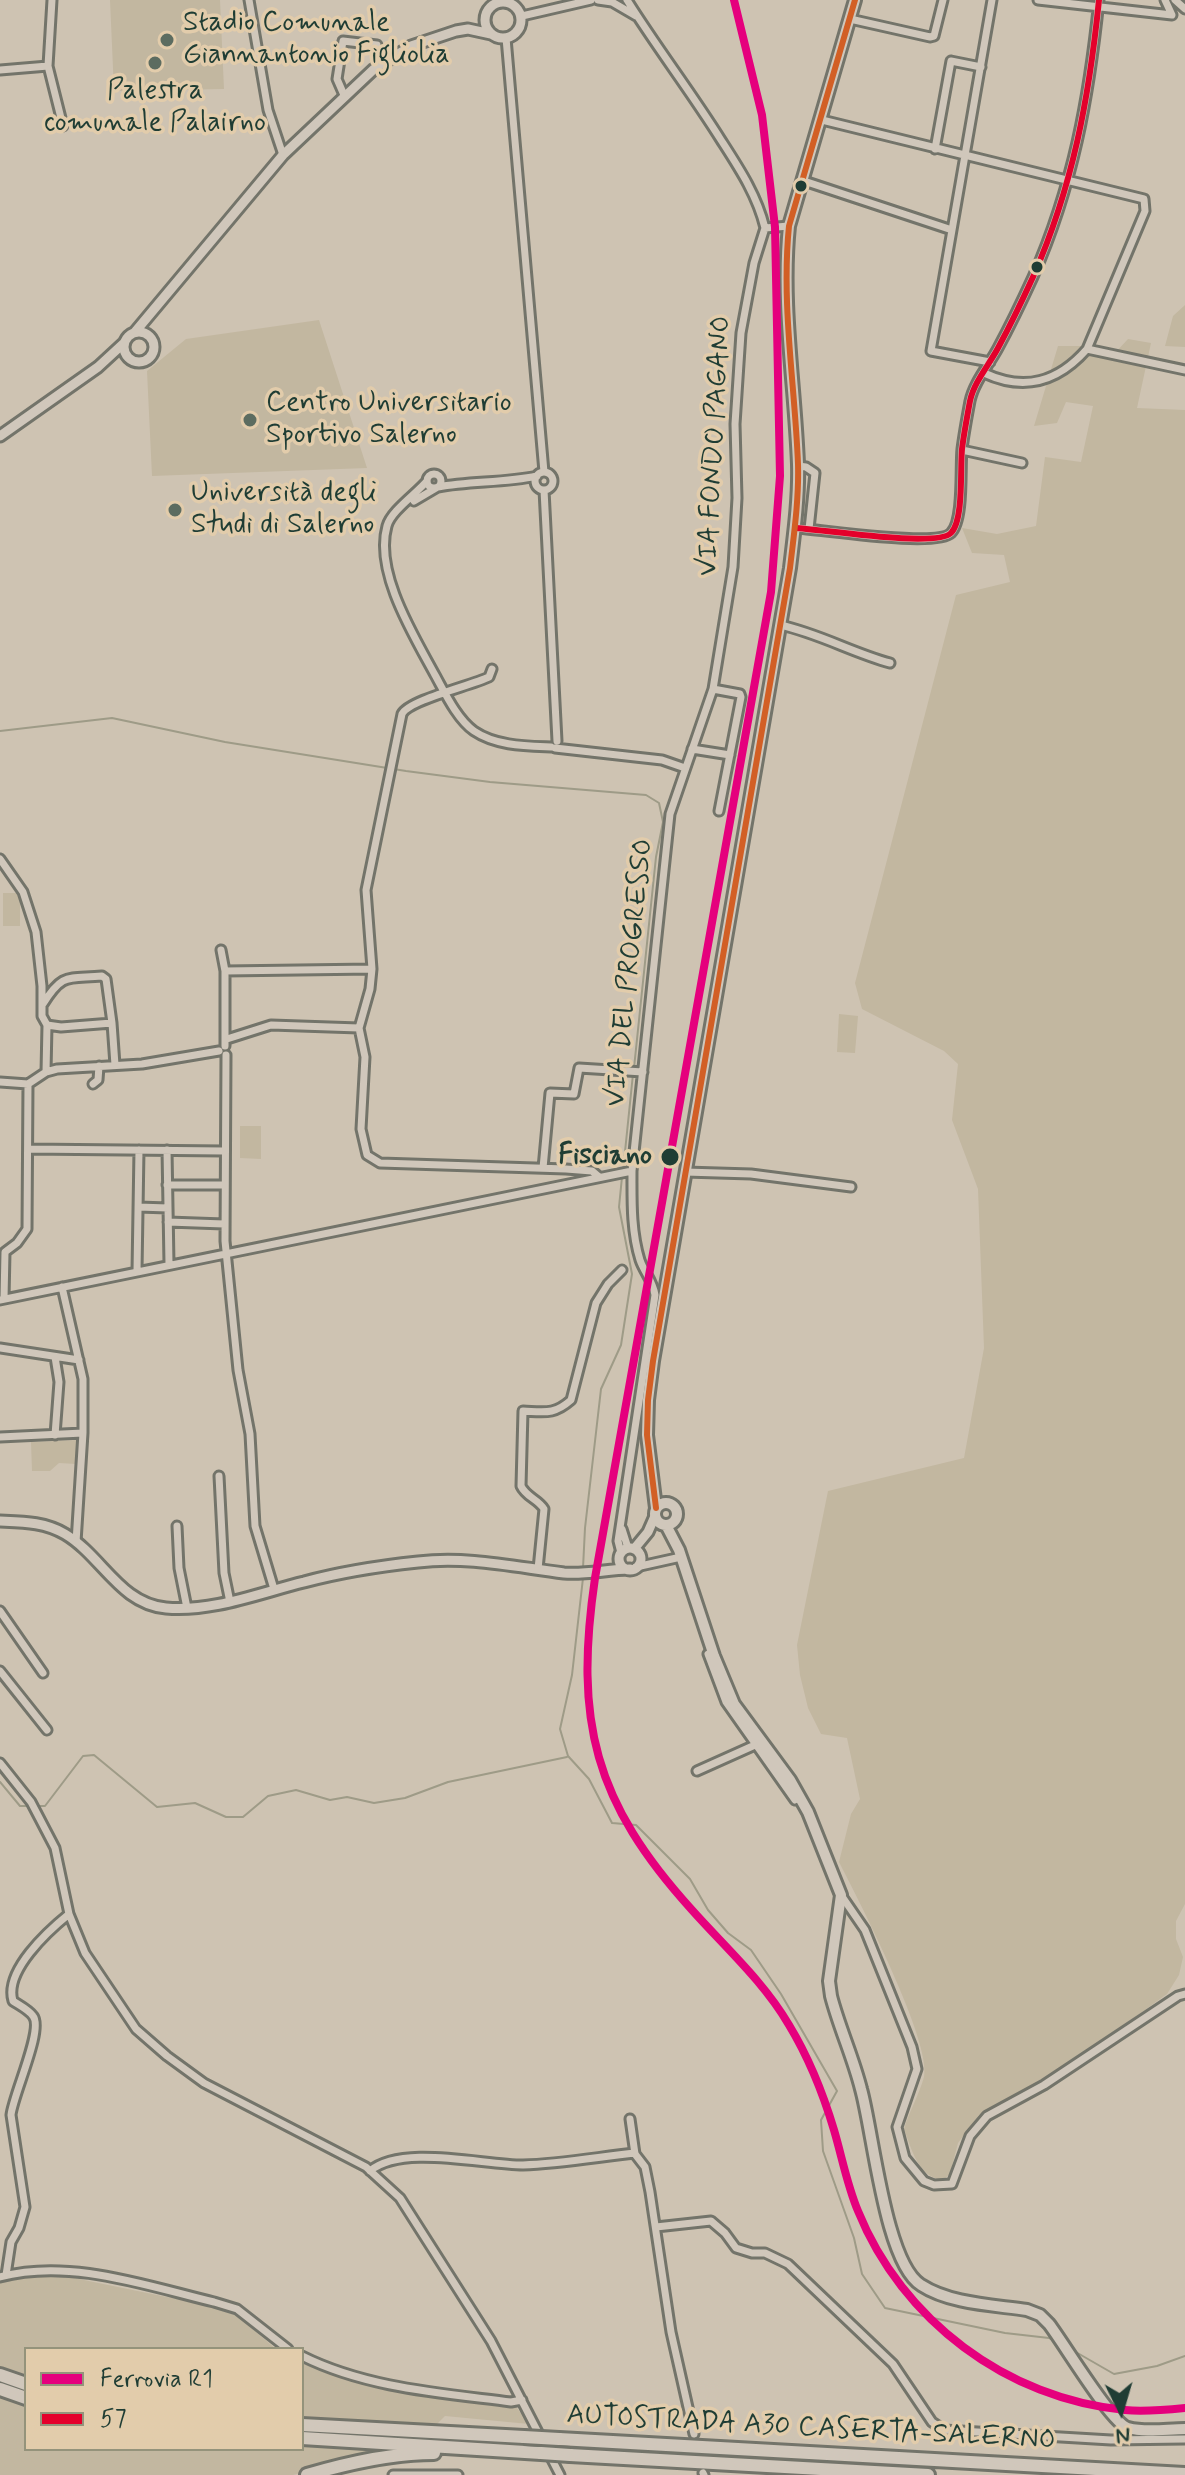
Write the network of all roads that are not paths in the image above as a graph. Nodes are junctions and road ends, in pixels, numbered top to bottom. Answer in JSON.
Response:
{"nodes":[{"id":1,"x":52,"y":0,"type":"edge"},
{"id":2,"x":249,"y":0,"type":"edge"},
{"id":3,"x":591,"y":0,"type":"edge"},
{"id":4,"x":598,"y":0,"type":"edge"},
{"id":5,"x":627,"y":0,"type":"edge"},
{"id":6,"x":855,"y":0,"type":"edge"},
{"id":7,"x":943,"y":0,"type":"edge"},
{"id":8,"x":992,"y":0,"type":"edge"},
{"id":9,"x":1038,"y":0,"type":"edge"},
{"id":10,"x":1165,"y":0,"type":"edge"},
{"id":11,"x":1175,"y":0,"type":"edge"},
{"id":12,"x":502,"y":1,"type":"edge"},
{"id":13,"x":1099,"y":3,"type":"edge"},
{"id":14,"x":1185,"y":9,"type":"edge"},
{"id":15,"x":486,"y":14,"type":"junction"},
{"id":16,"x":522,"y":16,"type":"junction"},
{"id":17,"x":638,"y":18,"type":"junction"},
{"id":18,"x":850,"y":19,"type":"junction"},
{"id":19,"x":468,"y":29,"type":"junction"},
{"id":20,"x":491,"y":34,"type":"junction"},
{"id":21,"x":506,"y":38,"type":"junction"},
{"id":22,"x":377,"y":45,"type":"dead end"},
{"id":23,"x":48,"y":66,"type":"junction"},
{"id":24,"x":981,"y":67,"type":"junction"},
{"id":25,"x":0,"y":70,"type":"edge"},
{"id":26,"x":344,"y":95,"type":"junction"},
{"id":27,"x":822,"y":120,"type":"junction"},
{"id":28,"x":63,"y":126,"type":"dead end"},
{"id":29,"x":935,"y":149,"type":"junction"},
{"id":30,"x":283,"y":155,"type":"junction"},
{"id":31,"x":965,"y":157,"type":"junction"},
{"id":32,"x":1069,"y":179,"type":"junction"},
{"id":33,"x":804,"y":181,"type":"junction"},
{"id":34,"x":789,"y":226,"type":"junction"},
{"id":35,"x":765,"y":228,"type":"junction"},
{"id":36,"x":952,"y":230,"type":"junction"},
{"id":37,"x":154,"y":308,"type":"junction"},
{"id":38,"x":135,"y":332,"type":"junction"},
{"id":39,"x":150,"y":337,"type":"junction"},
{"id":40,"x":124,"y":343,"type":"junction"},
{"id":41,"x":1087,"y":349,"type":"junction"},
{"id":42,"x":130,"y":359,"type":"junction"},
{"id":43,"x":990,"y":362,"type":"junction"},
{"id":44,"x":98,"y":367,"type":"junction"},
{"id":45,"x":1185,"y":370,"type":"edge"},
{"id":46,"x":984,"y":373,"type":"junction"},
{"id":47,"x":0,"y":436,"type":"edge"},
{"id":48,"x":962,"y":450,"type":"junction"},
{"id":49,"x":1022,"y":463,"type":"dead end"},
{"id":50,"x":798,"y":466,"type":"junction"},
{"id":51,"x":540,"y":474,"type":"junction"},
{"id":52,"x":439,"y":477,"type":"junction"},
{"id":53,"x":517,"y":480,"type":"junction"},
{"id":54,"x":427,"y":481,"type":"junction"},
{"id":55,"x":464,"y":483,"type":"junction"},
{"id":56,"x":437,"y":487,"type":"junction"},
{"id":57,"x":541,"y":488,"type":"junction"},
{"id":58,"x":404,"y":505,"type":"junction"},
{"id":59,"x":795,"y":528,"type":"junction"},
{"id":60,"x":809,"y":529,"type":"junction"},
{"id":61,"x":724,"y":621,"type":"joint"},
{"id":62,"x":780,"y":625,"type":"junction"},
{"id":63,"x":890,"y":663,"type":"dead end"},
{"id":64,"x":492,"y":669,"type":"dead end"},
{"id":65,"x":713,"y":689,"type":"junction"},
{"id":66,"x":445,"y":694,"type":"junction"},
{"id":67,"x":554,"y":743,"type":"junction"},
{"id":68,"x":692,"y":749,"type":"junction"},
{"id":69,"x":730,"y":755,"type":"junction"},
{"id":70,"x":685,"y":768,"type":"junction"},
{"id":71,"x":719,"y":811,"type":"dead end"},
{"id":72,"x":0,"y":859,"type":"edge"},
{"id":73,"x":221,"y":950,"type":"dead end"},
{"id":74,"x":372,"y":969,"type":"junction"},
{"id":75,"x":225,"y":971,"type":"junction"},
{"id":76,"x":44,"y":1001,"type":"junction"},
{"id":77,"x":112,"y":1023,"type":"junction"},
{"id":78,"x":47,"y":1025,"type":"junction"},
{"id":79,"x":359,"y":1028,"type":"junction"},
{"id":80,"x":224,"y":1048,"type":"junction"},
{"id":81,"x":115,"y":1065,"type":"junction"},
{"id":82,"x":99,"y":1066,"type":"junction"},
{"id":83,"x":46,"y":1072,"type":"junction"},
{"id":84,"x":640,"y":1072,"type":"junction"},
{"id":85,"x":0,"y":1082,"type":"edge"},
{"id":86,"x":28,"y":1084,"type":"junction"},
{"id":87,"x":93,"y":1084,"type":"dead end"},
{"id":88,"x":28,"y":1149,"type":"junction"},
{"id":89,"x":139,"y":1150,"type":"junction"},
{"id":90,"x":167,"y":1150,"type":"junction"},
{"id":91,"x":224,"y":1151,"type":"junction"},
{"id":92,"x":543,"y":1168,"type":"junction"},
{"id":93,"x":630,"y":1171,"type":"junction"},
{"id":94,"x":685,"y":1172,"type":"junction"},
{"id":95,"x":599,"y":1177,"type":"junction"},
{"id":96,"x":167,"y":1185,"type":"junction"},
{"id":97,"x":225,"y":1185,"type":"junction"},
{"id":98,"x":851,"y":1187,"type":"dead end"},
{"id":99,"x":138,"y":1207,"type":"junction"},
{"id":100,"x":168,"y":1208,"type":"junction"},
{"id":101,"x":168,"y":1222,"type":"junction"},
{"id":102,"x":224,"y":1224,"type":"junction"},
{"id":103,"x":227,"y":1252,"type":"junction"},
{"id":104,"x":169,"y":1264,"type":"junction"},
{"id":105,"x":622,"y":1270,"type":"dead end"},
{"id":106,"x":137,"y":1271,"type":"junction"},
{"id":107,"x":62,"y":1287,"type":"junction"},
{"id":108,"x":2,"y":1299,"type":"edge"},
{"id":109,"x":0,"y":1348,"type":"edge"},
{"id":110,"x":55,"y":1357,"type":"junction"},
{"id":111,"x":79,"y":1360,"type":"junction"},
{"id":112,"x":83,"y":1433,"type":"junction"},
{"id":113,"x":55,"y":1435,"type":"junction"},
{"id":114,"x":0,"y":1437,"type":"edge"},
{"id":115,"x":652,"y":1467,"type":"junction"},
{"id":116,"x":219,"y":1476,"type":"dead end"},
{"id":117,"x":674,"y":1509,"type":"junction"},
{"id":118,"x":660,"y":1518,"type":"junction"},
{"id":119,"x":0,"y":1521,"type":"edge"},
{"id":120,"x":177,"y":1526,"type":"dead end"},
{"id":121,"x":76,"y":1542,"type":"junction"},
{"id":122,"x":628,"y":1553,"type":"junction"},
{"id":123,"x":680,"y":1553,"type":"junction"},
{"id":124,"x":633,"y":1568,"type":"junction"},
{"id":125,"x":538,"y":1569,"type":"junction"},
{"id":126,"x":611,"y":1569,"type":"junction"},
{"id":127,"x":274,"y":1589,"type":"junction"},
{"id":128,"x":230,"y":1602,"type":"junction"},
{"id":129,"x":187,"y":1608,"type":"junction"},
{"id":130,"x":0,"y":1611,"type":"edge"},
{"id":131,"x":702,"y":1618,"type":"junction"},
{"id":132,"x":0,"y":1671,"type":"edge"},
{"id":133,"x":43,"y":1673,"type":"dead end"},
{"id":134,"x":47,"y":1730,"type":"dead end"},
{"id":135,"x":755,"y":1745,"type":"junction"},
{"id":136,"x":0,"y":1763,"type":"edge"},
{"id":137,"x":697,"y":1771,"type":"dead end"},
{"id":138,"x":795,"y":1800,"type":"dead end"},
{"id":139,"x":841,"y":1895,"type":"junction"},
{"id":140,"x":69,"y":1914,"type":"junction"},
{"id":141,"x":1185,"y":1994,"type":"edge"},
{"id":142,"x":630,"y":2119,"type":"dead end"},
{"id":143,"x":635,"y":2153,"type":"junction"},
{"id":144,"x":370,"y":2171,"type":"junction"},
{"id":145,"x":656,"y":2227,"type":"junction"},
{"id":146,"x":3,"y":2276,"type":"edge"},
{"id":147,"x":285,"y":2347,"type":"edge"},
{"id":148,"x":304,"y":2357,"type":"edge"},
{"id":149,"x":0,"y":2375,"type":"edge"},
{"id":150,"x":24,"y":2383,"type":"edge"},
{"id":151,"x":0,"y":2389,"type":"edge"},
{"id":152,"x":24,"y":2397,"type":"edge"},
{"id":153,"x":522,"y":2400,"type":"junction"},
{"id":154,"x":304,"y":2425,"type":"edge"},
{"id":155,"x":1185,"y":2429,"type":"edge"},
{"id":156,"x":694,"y":2434,"type":"tunnel mouth"},
{"id":157,"x":304,"y":2438,"type":"edge"},
{"id":158,"x":1185,"y":2439,"type":"edge"},
{"id":159,"x":541,"y":2453,"type":"junction"},
{"id":160,"x":555,"y":2474,"type":"edge"},
{"id":161,"x":1185,"y":2474,"type":"edge"},
{"id":162,"x":307,"y":2475,"type":"edge"},
{"id":163,"x":393,"y":2475,"type":"edge"},
{"id":164,"x":458,"y":2475,"type":"edge"},
{"id":165,"x":928,"y":2475,"type":"edge"}],
"edges":[{"from":1,"to":23,"type":"street"},
{"from":2,"to":30,"type":"street"},
{"from":3,"to":16,"type":"street"},
{"from":4,"to":17,"type":"street"},
{"from":5,"to":17,"type":"street"},
{"from":6,"to":18,"type":"main road"},
{"from":7,"to":18,"type":"street"},
{"from":8,"to":24,"type":"street"},
{"from":9,"to":13,"type":"street"},
{"from":10,"to":13,"type":"street"},
{"from":11,"to":14,"type":"street"},
{"from":12,"to":15,"type":"street"},
{"from":12,"to":16,"type":"street"},
{"from":13,"to":32,"type":"street"},
{"from":15,"to":19,"type":"street"},
{"from":15,"to":20,"type":"street"},
{"from":16,"to":21,"type":"street"},
{"from":17,"to":35,"type":"street"},
{"from":18,"to":27,"type":"main road"},
{"from":19,"to":20,"type":"street"},
{"from":19,"to":26,"type":"street"},
{"from":20,"to":21,"type":"street"},
{"from":21,"to":51,"type":"street"},
{"from":22,"to":26,"type":"street"},
{"from":23,"to":25,"type":"street"},
{"from":23,"to":28,"type":"street"},
{"from":24,"to":29,"type":"street"},
{"from":24,"to":31,"type":"street"},
{"from":26,"to":30,"type":"street"},
{"from":27,"to":29,"type":"street"},
{"from":27,"to":33,"type":"main road"},
{"from":29,"to":31,"type":"street"},
{"from":30,"to":37,"type":"street"},
{"from":31,"to":32,"type":"street"},
{"from":31,"to":36,"type":"street"},
{"from":32,"to":41,"type":"street"},
{"from":32,"to":43,"type":"street"},
{"from":33,"to":34,"type":"main road"},
{"from":33,"to":36,"type":"street"},
{"from":34,"to":35,"type":"street"},
{"from":34,"to":50,"type":"main road"},
{"from":35,"to":61,"type":"street","name":"VIA FONDO PAGANO"},
{"from":36,"to":43,"type":"street"},
{"from":37,"to":38,"type":"street"},
{"from":37,"to":39,"type":"street"},
{"from":38,"to":39,"type":"street"},
{"from":38,"to":40,"type":"street"},
{"from":39,"to":42,"type":"street"},
{"from":40,"to":42,"type":"street"},
{"from":40,"to":44,"type":"street"},
{"from":41,"to":45,"type":"street"},
{"from":41,"to":46,"type":"street"},
{"from":42,"to":44,"type":"street"},
{"from":43,"to":46,"type":"street"},
{"from":44,"to":47,"type":"street"},
{"from":46,"to":48,"type":"street"},
{"from":48,"to":49,"type":"street"},
{"from":48,"to":60,"type":"street"},
{"from":50,"to":59,"type":"main road"},
{"from":50,"to":60,"type":"street"},
{"from":51,"to":53,"type":"street"},
{"from":51,"to":57,"type":"street"},
{"from":51,"to":57,"type":"street"},
{"from":52,"to":54,"type":"street"},
{"from":52,"to":55,"type":"street"},
{"from":52,"to":56,"type":"street"},
{"from":53,"to":55,"type":"street"},
{"from":53,"to":57,"type":"street"},
{"from":54,"to":56,"type":"street"},
{"from":54,"to":58,"type":"street"},
{"from":55,"to":56,"type":"street"},
{"from":56,"to":58,"type":"street"},
{"from":57,"to":67,"type":"street"},
{"from":58,"to":66,"type":"street"},
{"from":59,"to":60,"type":"street"},
{"from":59,"to":62,"type":"main road"},
{"from":61,"to":65,"type":"street","name":"VIA DEL PROGRESSO"},
{"from":62,"to":63,"type":"street"},
{"from":62,"to":94,"type":"main road"},
{"from":64,"to":66,"type":"street"},
{"from":65,"to":68,"type":"street","name":"VIA DEL PROGRESSO"},
{"from":65,"to":69,"type":"street"},
{"from":66,"to":67,"type":"street"},
{"from":66,"to":74,"type":"street"},
{"from":67,"to":70,"type":"street"},
{"from":68,"to":69,"type":"street"},
{"from":68,"to":70,"type":"street","name":"VIA DEL PROGRESSO"},
{"from":69,"to":71,"type":"street"},
{"from":70,"to":84,"type":"street","name":"VIA DEL PROGRESSO"},
{"from":72,"to":76,"type":"street"},
{"from":73,"to":75,"type":"street"},
{"from":74,"to":75,"type":"street"},
{"from":74,"to":79,"type":"street"},
{"from":75,"to":80,"type":"street"},
{"from":76,"to":77,"type":"street"},
{"from":76,"to":78,"type":"street"},
{"from":77,"to":78,"type":"street"},
{"from":77,"to":81,"type":"street"},
{"from":78,"to":83,"type":"street"},
{"from":79,"to":80,"type":"street"},
{"from":79,"to":92,"type":"street"},
{"from":80,"to":81,"type":"street"},
{"from":80,"to":91,"type":"street"},
{"from":81,"to":82,"type":"street"},
{"from":82,"to":83,"type":"street"},
{"from":82,"to":87,"type":"street"},
{"from":83,"to":86,"type":"street"},
{"from":84,"to":92,"type":"street"},
{"from":84,"to":93,"type":"street","name":"VIA DEL PROGRESSO"},
{"from":85,"to":86,"type":"street"},
{"from":86,"to":88,"type":"street"},
{"from":88,"to":89,"type":"street"},
{"from":88,"to":108,"type":"street"},
{"from":89,"to":90,"type":"street"},
{"from":89,"to":99,"type":"street"},
{"from":90,"to":91,"type":"street"},
{"from":90,"to":96,"type":"street"},
{"from":91,"to":97,"type":"street"},
{"from":92,"to":95,"type":"street"},
{"from":93,"to":95,"type":"street"},
{"from":93,"to":122,"type":"street","name":"VIA DEL PROGRESSO"},
{"from":94,"to":98,"type":"street"},
{"from":94,"to":115,"type":"main road"},
{"from":95,"to":103,"type":"street"},
{"from":96,"to":97,"type":"street"},
{"from":96,"to":100,"type":"street"},
{"from":97,"to":102,"type":"street"},
{"from":99,"to":100,"type":"street"},
{"from":99,"to":106,"type":"street"},
{"from":100,"to":101,"type":"street"},
{"from":101,"to":102,"type":"street"},
{"from":101,"to":104,"type":"street"},
{"from":102,"to":103,"type":"street"},
{"from":103,"to":104,"type":"street"},
{"from":103,"to":127,"type":"street"},
{"from":104,"to":106,"type":"street"},
{"from":105,"to":125,"type":"street"},
{"from":106,"to":107,"type":"street"},
{"from":107,"to":108,"type":"street"},
{"from":107,"to":111,"type":"street"},
{"from":109,"to":110,"type":"street"},
{"from":110,"to":111,"type":"street"},
{"from":110,"to":113,"type":"street"},
{"from":111,"to":112,"type":"street"},
{"from":112,"to":113,"type":"street"},
{"from":112,"to":121,"type":"street"},
{"from":113,"to":114,"type":"street"},
{"from":115,"to":117,"type":"main road"},
{"from":115,"to":118,"type":"main road"},
{"from":116,"to":128,"type":"street"},
{"from":117,"to":118,"type":"main road"},
{"from":117,"to":118,"type":"main road"},
{"from":117,"to":123,"type":"main road"},
{"from":118,"to":122,"type":"street"},
{"from":118,"to":123,"type":"main road"},
{"from":119,"to":121,"type":"street"},
{"from":120,"to":129,"type":"street"},
{"from":121,"to":129,"type":"street"},
{"from":122,"to":124,"type":"street"},
{"from":122,"to":124,"type":"street"},
{"from":122,"to":126,"type":"street"},
{"from":123,"to":124,"type":"street"},
{"from":123,"to":131,"type":"main road"},
{"from":124,"to":126,"type":"street"},
{"from":125,"to":126,"type":"street"},
{"from":125,"to":127,"type":"street"},
{"from":127,"to":128,"type":"street"},
{"from":128,"to":129,"type":"street"},
{"from":130,"to":133,"type":"street"},
{"from":131,"to":135,"type":"street"},
{"from":131,"to":139,"type":"main road"},
{"from":132,"to":134,"type":"street"},
{"from":135,"to":137,"type":"street"},
{"from":135,"to":138,"type":"street"},
{"from":136,"to":140,"type":"street"},
{"from":139,"to":141,"type":"street"},
{"from":139,"to":155,"type":"main road"},
{"from":140,"to":144,"type":"street"},
{"from":140,"to":146,"type":"street"},
{"from":142,"to":143,"type":"street"},
{"from":143,"to":144,"type":"street"},
{"from":143,"to":145,"type":"street"},
{"from":144,"to":153,"type":"street"},
{"from":145,"to":156,"type":"street"},
{"from":145,"to":158,"type":"street"},
{"from":146,"to":147,"type":"street"},
{"from":148,"to":153,"type":"street"},
{"from":149,"to":150,"type":"highway"},
{"from":151,"to":152,"type":"highway"},
{"from":153,"to":160,"type":"street"},
{"from":154,"to":161,"type":"highway","name":"AUTOSTRADA A30 CASERTA-SALERNO","bridge":true},
{"from":157,"to":159,"type":"highway"},
{"from":159,"to":162,"type":"highway"},
{"from":159,"to":165,"type":"highway","name":"AUTOSTRADA A30 CASERTA-SALERNO","bridge":true},
{"from":163,"to":164,"type":"street"}]}
